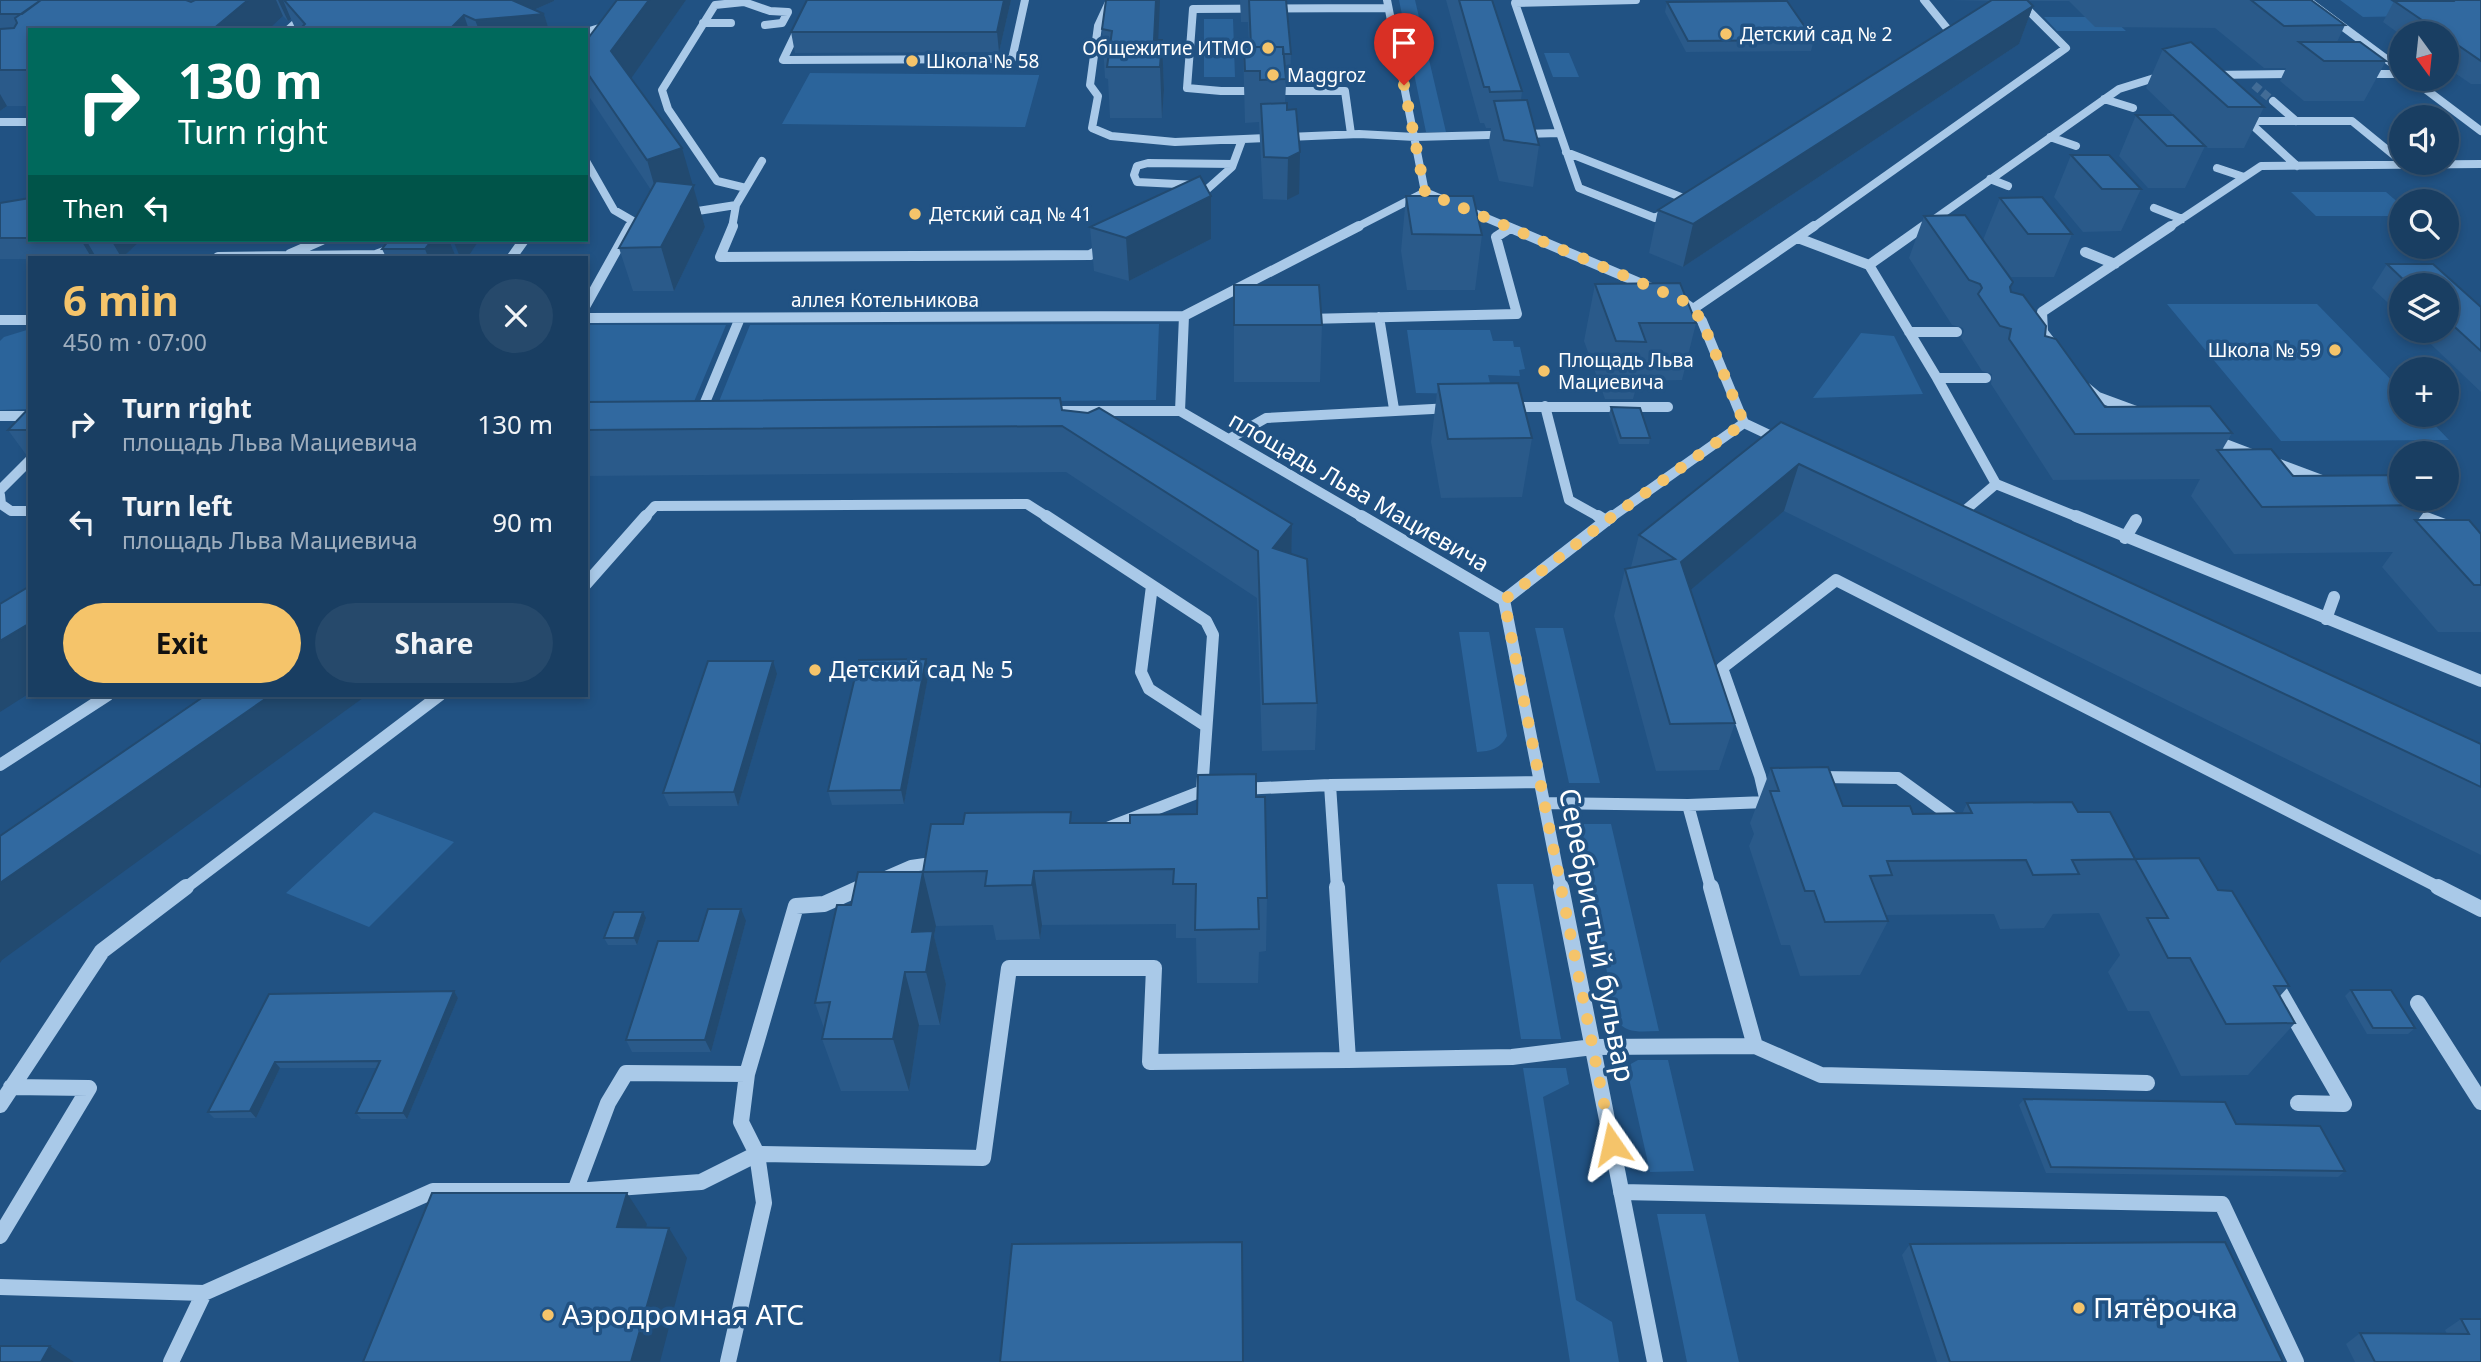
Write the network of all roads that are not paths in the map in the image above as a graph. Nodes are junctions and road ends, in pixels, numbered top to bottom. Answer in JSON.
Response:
{"nodes":[{"id":1,"x":321,"y":0,"type":"edge"},
{"id":2,"x":812,"y":0,"type":"edge"},
{"id":3,"x":1026,"y":0,"type":"edge"},
{"id":4,"x":1110,"y":0,"type":"edge"},
{"id":5,"x":1636,"y":0,"type":"edge"},
{"id":6,"x":1924,"y":0,"type":"edge"},
{"id":7,"x":2018,"y":0,"type":"edge"},
{"id":8,"x":2307,"y":0,"type":"edge"},
{"id":9,"x":745,"y":1,"type":"edge"},
{"id":10,"x":1387,"y":4,"type":"edge"},
{"id":11,"x":612,"y":17,"type":"edge"},
{"id":12,"x":704,"y":23,"type":"junction"},
{"id":13,"x":731,"y":23,"type":"dead end"},
{"id":14,"x":765,"y":24,"type":"dead end"},
{"id":15,"x":606,"y":26,"type":"junction"},
{"id":16,"x":290,"y":28,"type":"edge"},
{"id":17,"x":588,"y":31,"type":"edge"},
{"id":18,"x":597,"y":38,"type":"edge"},
{"id":19,"x":1941,"y":42,"type":"edge"},
{"id":20,"x":2389,"y":63,"type":"edge"},
{"id":21,"x":2389,"y":72,"type":"edge"},
{"id":22,"x":2307,"y":74,"type":"edge"},
{"id":23,"x":2346,"y":74,"type":"edge"},
{"id":24,"x":2173,"y":75,"type":"edge"},
{"id":25,"x":2201,"y":75,"type":"edge"},
{"id":26,"x":2242,"y":75,"type":"junction"},
{"id":27,"x":2254,"y":85,"type":"tunnel mouth"},
{"id":28,"x":2428,"y":91,"type":"edge"},
{"id":29,"x":2104,"y":99,"type":"junction"},
{"id":30,"x":2273,"y":101,"type":"tunnel mouth"},
{"id":31,"x":2133,"y":108,"type":"dead end"},
{"id":32,"x":2296,"y":121,"type":"junction"},
{"id":33,"x":0,"y":122,"type":"edge"},
{"id":34,"x":28,"y":122,"type":"edge"},
{"id":35,"x":2481,"y":131,"type":"edge"},
{"id":36,"x":1559,"y":133,"type":"junction"},
{"id":37,"x":1351,"y":134,"type":"junction"},
{"id":38,"x":1414,"y":137,"type":"junction"},
{"id":39,"x":2050,"y":137,"type":"junction"},
{"id":40,"x":1241,"y":140,"type":"junction"},
{"id":41,"x":2076,"y":146,"type":"dead end"},
{"id":42,"x":2389,"y":151,"type":"edge"},
{"id":43,"x":1566,"y":152,"type":"junction"},
{"id":44,"x":762,"y":161,"type":"dead end"},
{"id":45,"x":2389,"y":163,"type":"edge"},
{"id":46,"x":588,"y":164,"type":"edge"},
{"id":47,"x":1233,"y":164,"type":"junction"},
{"id":48,"x":2459,"y":164,"type":"edge"},
{"id":49,"x":2481,"y":164,"type":"edge"},
{"id":50,"x":2297,"y":166,"type":"junction"},
{"id":51,"x":2217,"y":168,"type":"dead end"},
{"id":52,"x":2244,"y":177,"type":"junction"},
{"id":53,"x":1990,"y":179,"type":"junction"},
{"id":54,"x":1215,"y":186,"type":"junction"},
{"id":55,"x":2008,"y":186,"type":"dead end"},
{"id":56,"x":746,"y":188,"type":"junction"},
{"id":57,"x":1425,"y":192,"type":"junction"},
{"id":58,"x":1698,"y":192,"type":"edge"},
{"id":59,"x":1686,"y":199,"type":"junction"},
{"id":60,"x":736,"y":205,"type":"junction"},
{"id":61,"x":1189,"y":205,"type":"edge"},
{"id":62,"x":2154,"y":208,"type":"dead end"},
{"id":63,"x":671,"y":215,"type":"edge"},
{"id":64,"x":645,"y":219,"type":"edge"},
{"id":65,"x":2182,"y":219,"type":"junction"},
{"id":66,"x":633,"y":221,"type":"junction"},
{"id":67,"x":1926,"y":225,"type":"junction"},
{"id":68,"x":1510,"y":228,"type":"junction"},
{"id":69,"x":1936,"y":229,"type":"edge"},
{"id":70,"x":1798,"y":238,"type":"junction"},
{"id":71,"x":317,"y":242,"type":"edge"},
{"id":72,"x":398,"y":242,"type":"edge"},
{"id":73,"x":1115,"y":242,"type":"edge"},
{"id":74,"x":2085,"y":252,"type":"dead end"},
{"id":75,"x":283,"y":256,"type":"edge"},
{"id":76,"x":2115,"y":264,"type":"junction"},
{"id":77,"x":1869,"y":265,"type":"junction"},
{"id":78,"x":1238,"y":288,"type":"junction"},
{"id":79,"x":1249,"y":294,"type":"edge"},
{"id":80,"x":588,"y":301,"type":"edge"},
{"id":81,"x":2029,"y":307,"type":"edge"},
{"id":82,"x":1693,"y":309,"type":"junction"},
{"id":83,"x":2042,"y":312,"type":"junction"},
{"id":84,"x":1292,"y":314,"type":"edge"},
{"id":85,"x":1184,"y":316,"type":"junction"},
{"id":86,"x":1379,"y":317,"type":"junction"},
{"id":87,"x":588,"y":318,"type":"edge"},
{"id":88,"x":740,"y":318,"type":"junction"},
{"id":89,"x":28,"y":320,"type":"edge"},
{"id":90,"x":3,"y":322,"type":"edge"},
{"id":91,"x":1909,"y":332,"type":"junction"},
{"id":92,"x":1957,"y":332,"type":"dead end"},
{"id":93,"x":2059,"y":354,"type":"edge"},
{"id":94,"x":2075,"y":377,"type":"edge"},
{"id":95,"x":1937,"y":378,"type":"junction"},
{"id":96,"x":1986,"y":378,"type":"dead end"},
{"id":97,"x":2120,"y":405,"type":"junction"},
{"id":98,"x":1545,"y":406,"type":"junction"},
{"id":99,"x":1492,"y":407,"type":"edge"},
{"id":100,"x":1668,"y":407,"type":"dead end"},
{"id":101,"x":1462,"y":408,"type":"edge"},
{"id":102,"x":1394,"y":409,"type":"junction"},
{"id":103,"x":1047,"y":411,"type":"edge"},
{"id":104,"x":1180,"y":411,"type":"junction"},
{"id":105,"x":688,"y":412,"type":"edge"},
{"id":106,"x":701,"y":412,"type":"junction"},
{"id":107,"x":715,"y":412,"type":"edge"},
{"id":108,"x":2145,"y":415,"type":"edge"},
{"id":109,"x":0,"y":416,"type":"edge"},
{"id":110,"x":28,"y":416,"type":"edge"},
{"id":111,"x":2110,"y":418,"type":"edge"},
{"id":112,"x":1744,"y":423,"type":"junction"},
{"id":113,"x":2206,"y":437,"type":"edge"},
{"id":114,"x":1229,"y":439,"type":"junction"},
{"id":115,"x":1796,"y":447,"type":"edge"},
{"id":116,"x":28,"y":462,"type":"edge"},
{"id":117,"x":2292,"y":469,"type":"junction"},
{"id":118,"x":2285,"y":483,"type":"edge"},
{"id":119,"x":1996,"y":484,"type":"junction"},
{"id":120,"x":2343,"y":488,"type":"edge"},
{"id":121,"x":0,"y":493,"type":"edge"},
{"id":122,"x":28,"y":511,"type":"edge"},
{"id":123,"x":2407,"y":511,"type":"edge"},
{"id":124,"x":1939,"y":516,"type":"edge"},
{"id":125,"x":2136,"y":520,"type":"dead end"},
{"id":126,"x":1606,"y":521,"type":"junction"},
{"id":127,"x":1951,"y":522,"type":"junction"},
{"id":128,"x":1964,"y":528,"type":"edge"},
{"id":129,"x":2456,"y":529,"type":"edge"},
{"id":130,"x":2125,"y":538,"type":"junction"},
{"id":131,"x":589,"y":580,"type":"edge"},
{"id":132,"x":1152,"y":586,"type":"junction"},
{"id":133,"x":2334,"y":597,"type":"dead end"},
{"id":134,"x":1504,"y":600,"type":"junction"},
{"id":135,"x":2326,"y":619,"type":"junction"},
{"id":136,"x":2481,"y":681,"type":"edge"},
{"id":137,"x":105,"y":697,"type":"edge"},
{"id":138,"x":437,"y":697,"type":"edge"},
{"id":139,"x":1206,"y":726,"type":"junction"},
{"id":140,"x":0,"y":765,"type":"edge"},
{"id":141,"x":1801,"y":776,"type":"edge"},
{"id":142,"x":1540,"y":782,"type":"junction"},
{"id":143,"x":1331,"y":785,"type":"junction"},
{"id":144,"x":1202,"y":791,"type":"junction"},
{"id":145,"x":1544,"y":803,"type":"junction"},
{"id":146,"x":1688,"y":805,"type":"junction"},
{"id":147,"x":1979,"y":827,"type":"edge"},
{"id":148,"x":1087,"y":836,"type":"edge"},
{"id":149,"x":952,"y":860,"type":"edge"},
{"id":150,"x":2481,"y":909,"type":"edge"},
{"id":151,"x":2264,"y":963,"type":"edge"},
{"id":152,"x":2418,"y":1003,"type":"dead end"},
{"id":153,"x":1593,"y":1046,"type":"junction"},
{"id":154,"x":1755,"y":1046,"type":"junction"},
{"id":155,"x":1348,"y":1060,"type":"junction"},
{"id":156,"x":747,"y":1074,"type":"junction"},
{"id":157,"x":2147,"y":1083,"type":"dead end"},
{"id":158,"x":11,"y":1087,"type":"junction"},
{"id":159,"x":2481,"y":1102,"type":"edge"},
{"id":160,"x":2298,"y":1104,"type":"dead end"},
{"id":161,"x":0,"y":1105,"type":"edge"},
{"id":162,"x":757,"y":1154,"type":"junction"},
{"id":163,"x":575,"y":1191,"type":"junction"},
{"id":164,"x":1621,"y":1192,"type":"junction"},
{"id":165,"x":0,"y":1236,"type":"edge"},
{"id":166,"x":0,"y":1287,"type":"edge"},
{"id":167,"x":204,"y":1293,"type":"junction"},
{"id":168,"x":171,"y":1362,"type":"edge"},
{"id":169,"x":728,"y":1362,"type":"edge"},
{"id":170,"x":1655,"y":1362,"type":"edge"},
{"id":171,"x":2296,"y":1362,"type":"edge"}],
"edges":[{"from":1,"to":16,"type":"street"},
{"from":2,"to":3,"type":"street"},
{"from":4,"to":40,"type":"lane"},
{"from":5,"to":36,"type":"street"},
{"from":6,"to":19,"type":"street"},
{"from":7,"to":70,"type":"lane"},
{"from":8,"to":20,"type":"street"},
{"from":9,"to":12,"type":"street"},
{"from":9,"to":14,"type":"street"},
{"from":10,"to":37,"type":"street"},
{"from":10,"to":38,"type":"street"},
{"from":11,"to":15,"type":"street"},
{"from":12,"to":13,"type":"street"},
{"from":12,"to":56,"type":"street"},
{"from":15,"to":17,"type":"street"},
{"from":15,"to":18,"type":"street"},
{"from":21,"to":23,"type":"street"},
{"from":22,"to":26,"type":"street"},
{"from":24,"to":29,"type":"street"},
{"from":25,"to":26,"type":"street"},
{"from":26,"to":27,"type":"street"},
{"from":28,"to":35,"type":"street"},
{"from":29,"to":31,"type":"street"},
{"from":29,"to":39,"type":"street"},
{"from":30,"to":32,"type":"street"},
{"from":32,"to":42,"type":"street"},
{"from":32,"to":50,"type":"street"},
{"from":33,"to":34,"type":"lane"},
{"from":36,"to":38,"type":"lane"},
{"from":36,"to":43,"type":"street"},
{"from":37,"to":38,"type":"lane"},
{"from":37,"to":40,"type":"lane"},
{"from":38,"to":57,"type":"street"},
{"from":39,"to":41,"type":"street"},
{"from":39,"to":53,"type":"street"},
{"from":40,"to":47,"type":"street"},
{"from":43,"to":59,"type":"street"},
{"from":43,"to":59,"type":"street"},
{"from":44,"to":56,"type":"street"},
{"from":45,"to":50,"type":"street"},
{"from":46,"to":66,"type":"lane"},
{"from":47,"to":54,"type":"street"},
{"from":47,"to":54,"type":"street"},
{"from":48,"to":49,"type":"street"},
{"from":50,"to":52,"type":"street"},
{"from":51,"to":52,"type":"lane"},
{"from":52,"to":65,"type":"street"},
{"from":53,"to":55,"type":"lane"},
{"from":53,"to":67,"type":"street"},
{"from":54,"to":61,"type":"street"},
{"from":56,"to":60,"type":"street"},
{"from":57,"to":68,"type":"street"},
{"from":57,"to":78,"type":"street"},
{"from":58,"to":59,"type":"street"},
{"from":60,"to":63,"type":"street"},
{"from":60,"to":73,"type":"street"},
{"from":62,"to":65,"type":"street"},
{"from":64,"to":66,"type":"street"},
{"from":65,"to":76,"type":"street"},
{"from":66,"to":80,"type":"lane"},
{"from":67,"to":69,"type":"street"},
{"from":67,"to":77,"type":"street"},
{"from":68,"to":82,"type":"street"},
{"from":68,"to":86,"type":"street"},
{"from":70,"to":77,"type":"street"},
{"from":70,"to":82,"type":"lane"},
{"from":71,"to":75,"type":"street"},
{"from":72,"to":75,"type":"street"},
{"from":74,"to":76,"type":"street"},
{"from":76,"to":83,"type":"street"},
{"from":77,"to":91,"type":"street"},
{"from":78,"to":79,"type":"street"},
{"from":78,"to":85,"type":"street"},
{"from":81,"to":83,"type":"lane"},
{"from":82,"to":112,"type":"street"},
{"from":83,"to":93,"type":"street"},
{"from":84,"to":86,"type":"street"},
{"from":85,"to":88,"type":"street","name":"аллея Котельникова"},
{"from":85,"to":104,"type":"street"},
{"from":86,"to":102,"type":"street"},
{"from":87,"to":88,"type":"street","name":"аллея Котельникова"},
{"from":88,"to":106,"type":"street"},
{"from":89,"to":90,"type":"street"},
{"from":91,"to":92,"type":"street"},
{"from":91,"to":95,"type":"street"},
{"from":94,"to":97,"type":"street"},
{"from":95,"to":96,"type":"street"},
{"from":95,"to":119,"type":"street"},
{"from":97,"to":108,"type":"street"},
{"from":97,"to":111,"type":"street"},
{"from":98,"to":99,"type":"street"},
{"from":98,"to":100,"type":"street"},
{"from":98,"to":126,"type":"street"},
{"from":101,"to":102,"type":"street"},
{"from":102,"to":114,"type":"street"},
{"from":103,"to":104,"type":"street"},
{"from":104,"to":114,"type":"street","name":"площадь Льва Мациевича"},
{"from":105,"to":106,"type":"street"},
{"from":106,"to":107,"type":"street"},
{"from":109,"to":110,"type":"street"},
{"from":112,"to":115,"type":"street"},
{"from":112,"to":126,"type":"street","name":"площадь Льва Мациевича"},
{"from":113,"to":117,"type":"street"},
{"from":114,"to":134,"type":"street","name":"площадь Льва Мациевича"},
{"from":116,"to":121,"type":"street"},
{"from":117,"to":118,"type":"street"},
{"from":117,"to":120,"type":"street"},
{"from":119,"to":127,"type":"street"},
{"from":119,"to":130,"type":"street"},
{"from":121,"to":122,"type":"street"},
{"from":123,"to":129,"type":"street"},
{"from":124,"to":127,"type":"street"},
{"from":125,"to":130,"type":"street"},
{"from":126,"to":134,"type":"street","name":"площадь Льва Мациевича"},
{"from":127,"to":128,"type":"street"},
{"from":130,"to":135,"type":"street"},
{"from":131,"to":132,"type":"street"},
{"from":132,"to":139,"type":"street"},
{"from":132,"to":139,"type":"street"},
{"from":133,"to":135,"type":"street"},
{"from":134,"to":142,"type":"street","name":"Серебристый бульвар"},
{"from":135,"to":136,"type":"street"},
{"from":137,"to":140,"type":"street"},
{"from":138,"to":158,"type":"street"},
{"from":139,"to":144,"type":"street"},
{"from":141,"to":147,"type":"street"},
{"from":142,"to":143,"type":"street"},
{"from":142,"to":145,"type":"street","name":"Серебристый бульвар"},
{"from":143,"to":144,"type":"street"},
{"from":143,"to":155,"type":"street"},
{"from":144,"to":148,"type":"street"},
{"from":145,"to":146,"type":"street"},
{"from":145,"to":153,"type":"street","name":"Серебристый бульвар"},
{"from":146,"to":150,"type":"street"},
{"from":146,"to":154,"type":"street"},
{"from":149,"to":156,"type":"street"},
{"from":151,"to":160,"type":"street"},
{"from":152,"to":159,"type":"street"},
{"from":153,"to":154,"type":"street"},
{"from":153,"to":155,"type":"street"},
{"from":153,"to":164,"type":"street","name":"Серебристый бульвар"},
{"from":154,"to":157,"type":"lane"},
{"from":155,"to":162,"type":"street"},
{"from":156,"to":162,"type":"street"},
{"from":156,"to":163,"type":"street"},
{"from":158,"to":161,"type":"street"},
{"from":158,"to":165,"type":"street"},
{"from":162,"to":163,"type":"street"},
{"from":162,"to":169,"type":"street"},
{"from":163,"to":167,"type":"street"},
{"from":164,"to":170,"type":"street","name":"Серебристый бульвар"},
{"from":164,"to":171,"type":"street"},
{"from":166,"to":167,"type":"street"},
{"from":167,"to":168,"type":"street"}]}
